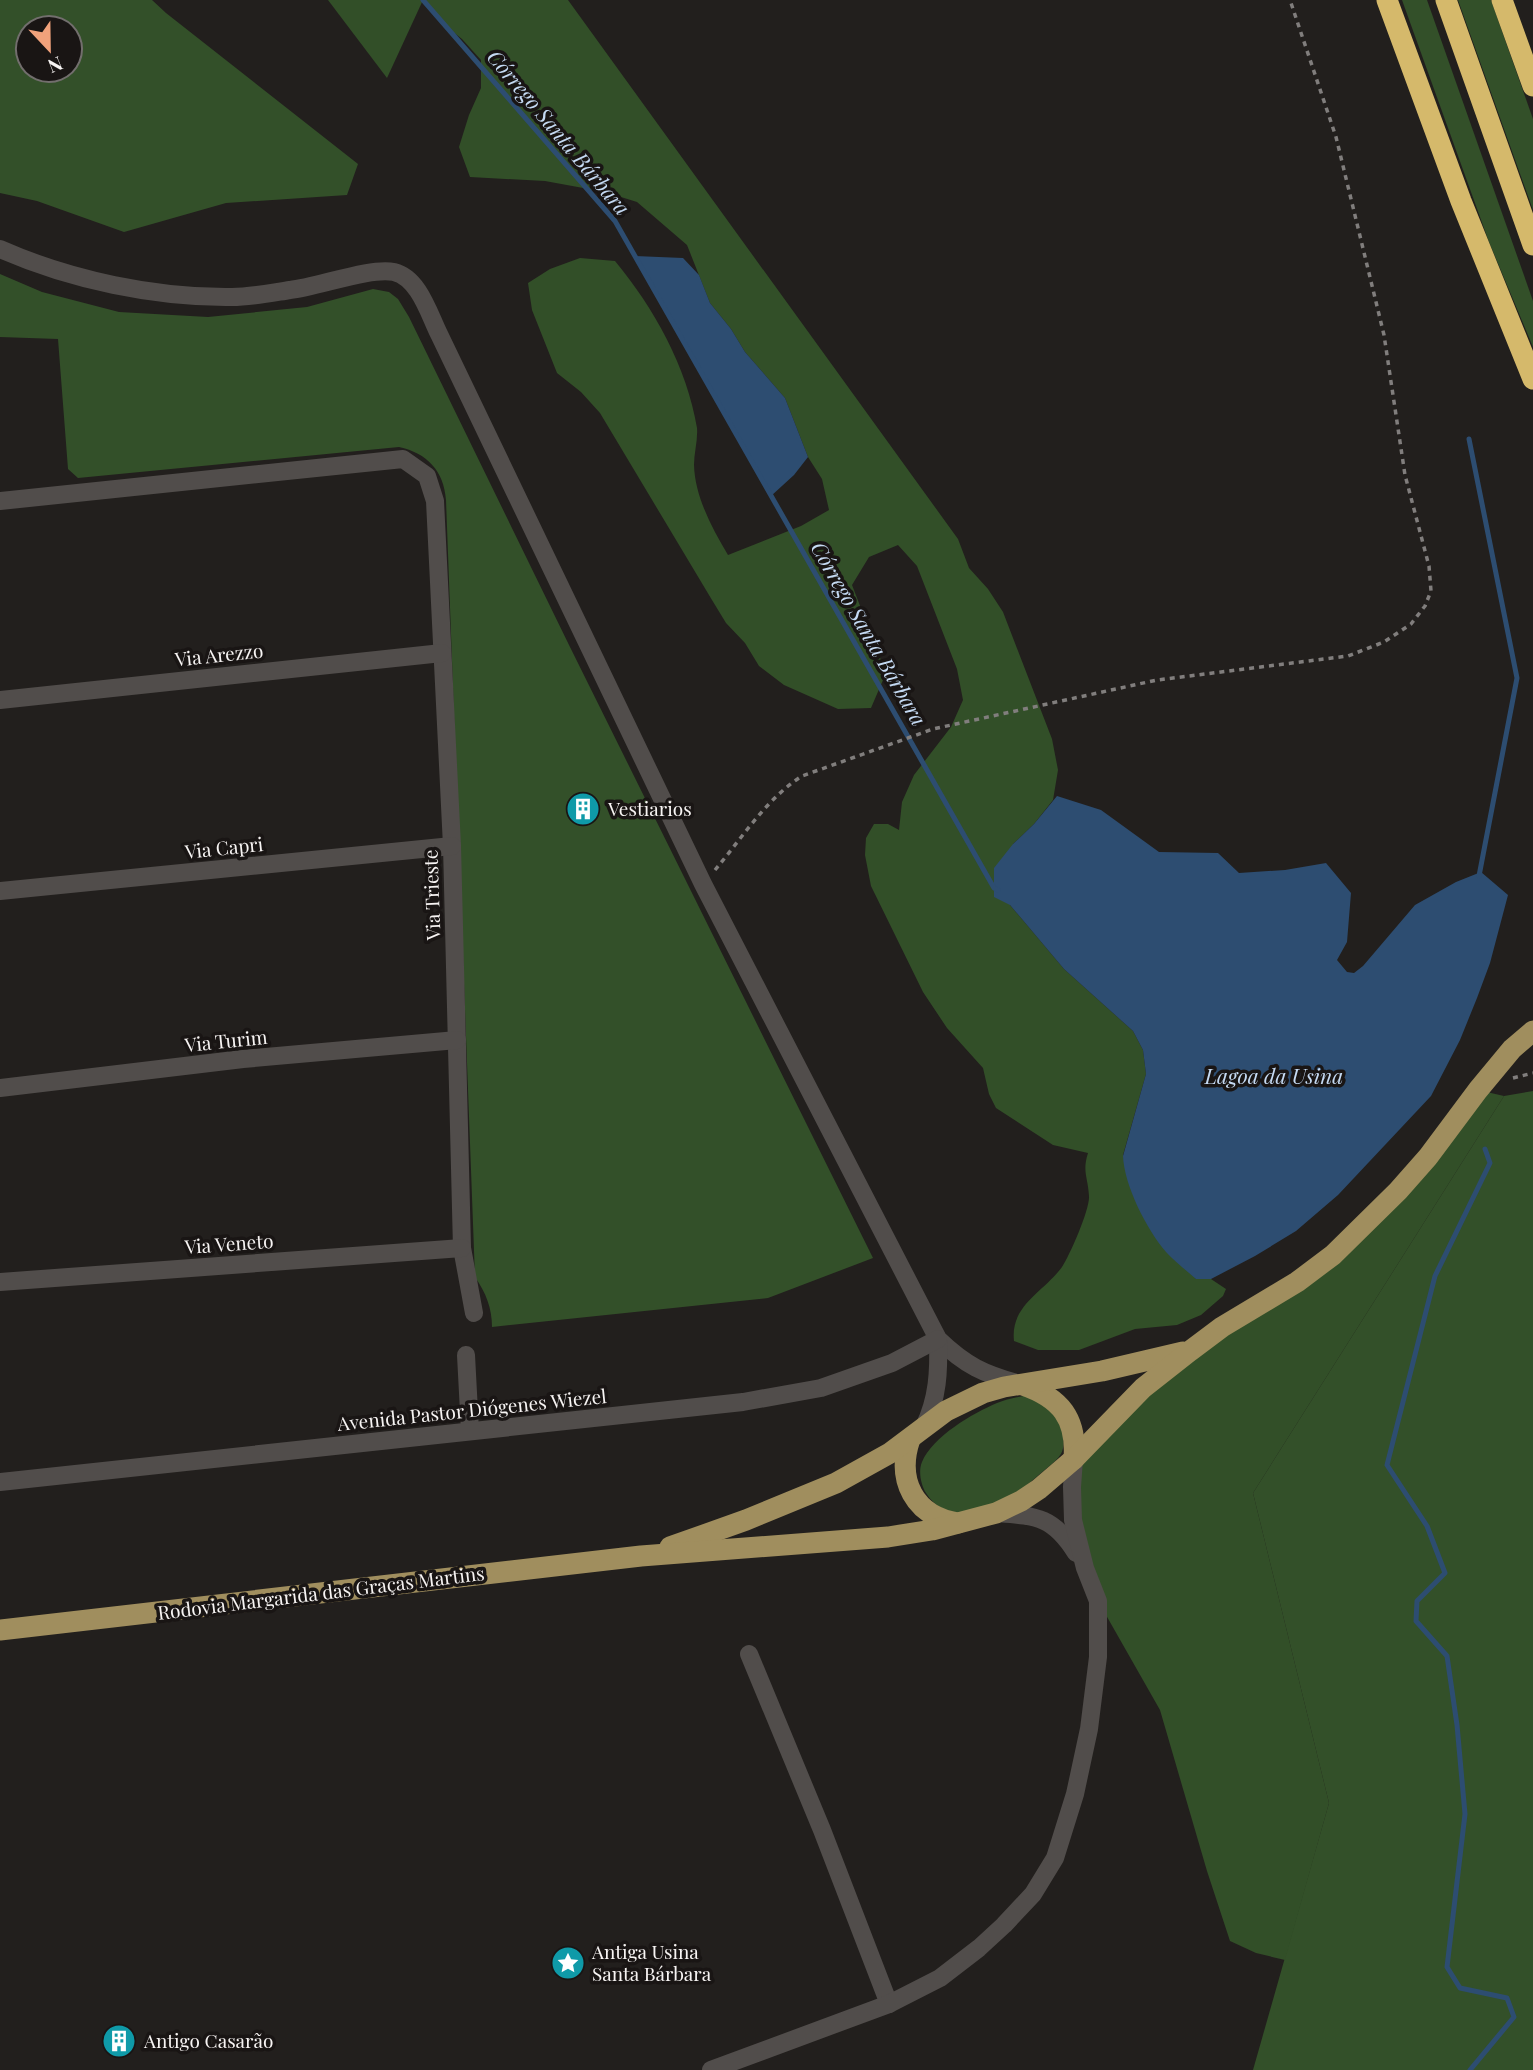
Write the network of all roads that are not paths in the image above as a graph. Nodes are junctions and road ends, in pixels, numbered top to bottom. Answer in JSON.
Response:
{"nodes":[{"id":1,"x":1388,"y":0,"type":"edge"},
{"id":2,"x":1446,"y":0,"type":"edge"},
{"id":3,"x":1502,"y":0,"type":"edge"},
{"id":4,"x":1533,"y":86,"type":"edge"},
{"id":5,"x":1533,"y":246,"type":"edge"},
{"id":6,"x":0,"y":249,"type":"edge"},
{"id":7,"x":1533,"y":379,"type":"edge"},
{"id":8,"x":0,"y":501,"type":"edge"},
{"id":9,"x":442,"y":653,"type":"junction"},
{"id":10,"x":0,"y":700,"type":"edge"},
{"id":11,"x":452,"y":846,"type":"junction"},
{"id":12,"x":0,"y":891,"type":"edge"},
{"id":13,"x":1533,"y":1031,"type":"edge"},
{"id":14,"x":457,"y":1040,"type":"junction"},
{"id":15,"x":0,"y":1088,"type":"edge"},
{"id":16,"x":462,"y":1248,"type":"junction"},
{"id":17,"x":0,"y":1282,"type":"edge"},
{"id":18,"x":474,"y":1313,"type":"dead end"},
{"id":19,"x":938,"y":1339,"type":"junction"},
{"id":20,"x":1190,"y":1351,"type":"junction"},
{"id":21,"x":466,"y":1355,"type":"dead end"},
{"id":22,"x":1022,"y":1385,"type":"junction"},
{"id":23,"x":470,"y":1431,"type":"junction"},
{"id":24,"x":917,"y":1433,"type":"junction"},
{"id":25,"x":1074,"y":1459,"type":"junction"},
{"id":26,"x":0,"y":1482,"type":"edge"},
{"id":27,"x":996,"y":1513,"type":"junction"},
{"id":28,"x":961,"y":1524,"type":"junction"},
{"id":29,"x":641,"y":1556,"type":"junction"},
{"id":30,"x":1085,"y":1568,"type":"junction"},
{"id":31,"x":0,"y":1630,"type":"edge"},
{"id":32,"x":749,"y":1654,"type":"dead end"},
{"id":33,"x":889,"y":2004,"type":"junction"},
{"id":34,"x":710,"y":2070,"type":"edge"}],
"edges":[{"from":1,"to":7,"type":"highway"},
{"from":2,"to":5,"type":"highway"},
{"from":3,"to":4,"type":"highway"},
{"from":6,"to":19,"type":"street"},
{"from":8,"to":9,"type":"street","name":"Via Trieste"},
{"from":9,"to":10,"type":"street","name":"Via Arezzo"},
{"from":9,"to":11,"type":"street","name":"Via Trieste"},
{"from":11,"to":12,"type":"street","name":"Via Capri"},
{"from":11,"to":14,"type":"street","name":"Via Trieste"},
{"from":13,"to":20,"type":"main road","name":"Rodovia Margarida das Graças Martins"},
{"from":14,"to":15,"type":"street","name":"Via Turim"},
{"from":14,"to":16,"type":"street","name":"Via Trieste"},
{"from":16,"to":17,"type":"street","name":"Via Veneto"},
{"from":16,"to":18,"type":"street","name":"Via Trieste"},
{"from":19,"to":22,"type":"street"},
{"from":19,"to":23,"type":"street","name":"Avenida Pastor Diógenes Wiezel"},
{"from":19,"to":24,"type":"street"},
{"from":20,"to":22,"type":"main road","name":"Rodovia Margarida das Graças Martins"},
{"from":20,"to":25,"type":"main road","name":"Rodovia Margarida das Graças Martins"},
{"from":21,"to":23,"type":"street"},
{"from":22,"to":24,"type":"main road","name":"Rodovia Margarida das Graças Martins"},
{"from":22,"to":25,"type":"main road"},
{"from":23,"to":26,"type":"street","name":"Avenida Pastor Diógenes Wiezel"},
{"from":24,"to":28,"type":"main road"},
{"from":24,"to":29,"type":"main road","name":"Rodovia Margarida das Graças Martins"},
{"from":25,"to":27,"type":"main road","name":"Rodovia Margarida das Graças Martins"},
{"from":25,"to":30,"type":"street"},
{"from":27,"to":28,"type":"main road","name":"Rodovia Margarida das Graças Martins"},
{"from":27,"to":30,"type":"street"},
{"from":28,"to":29,"type":"main road","name":"Rodovia Margarida das Graças Martins"},
{"from":29,"to":31,"type":"main road","name":"Rodovia Margarida das Graças Martins"},
{"from":30,"to":33,"type":"street"},
{"from":32,"to":33,"type":"street"},
{"from":33,"to":34,"type":"street"}]}
